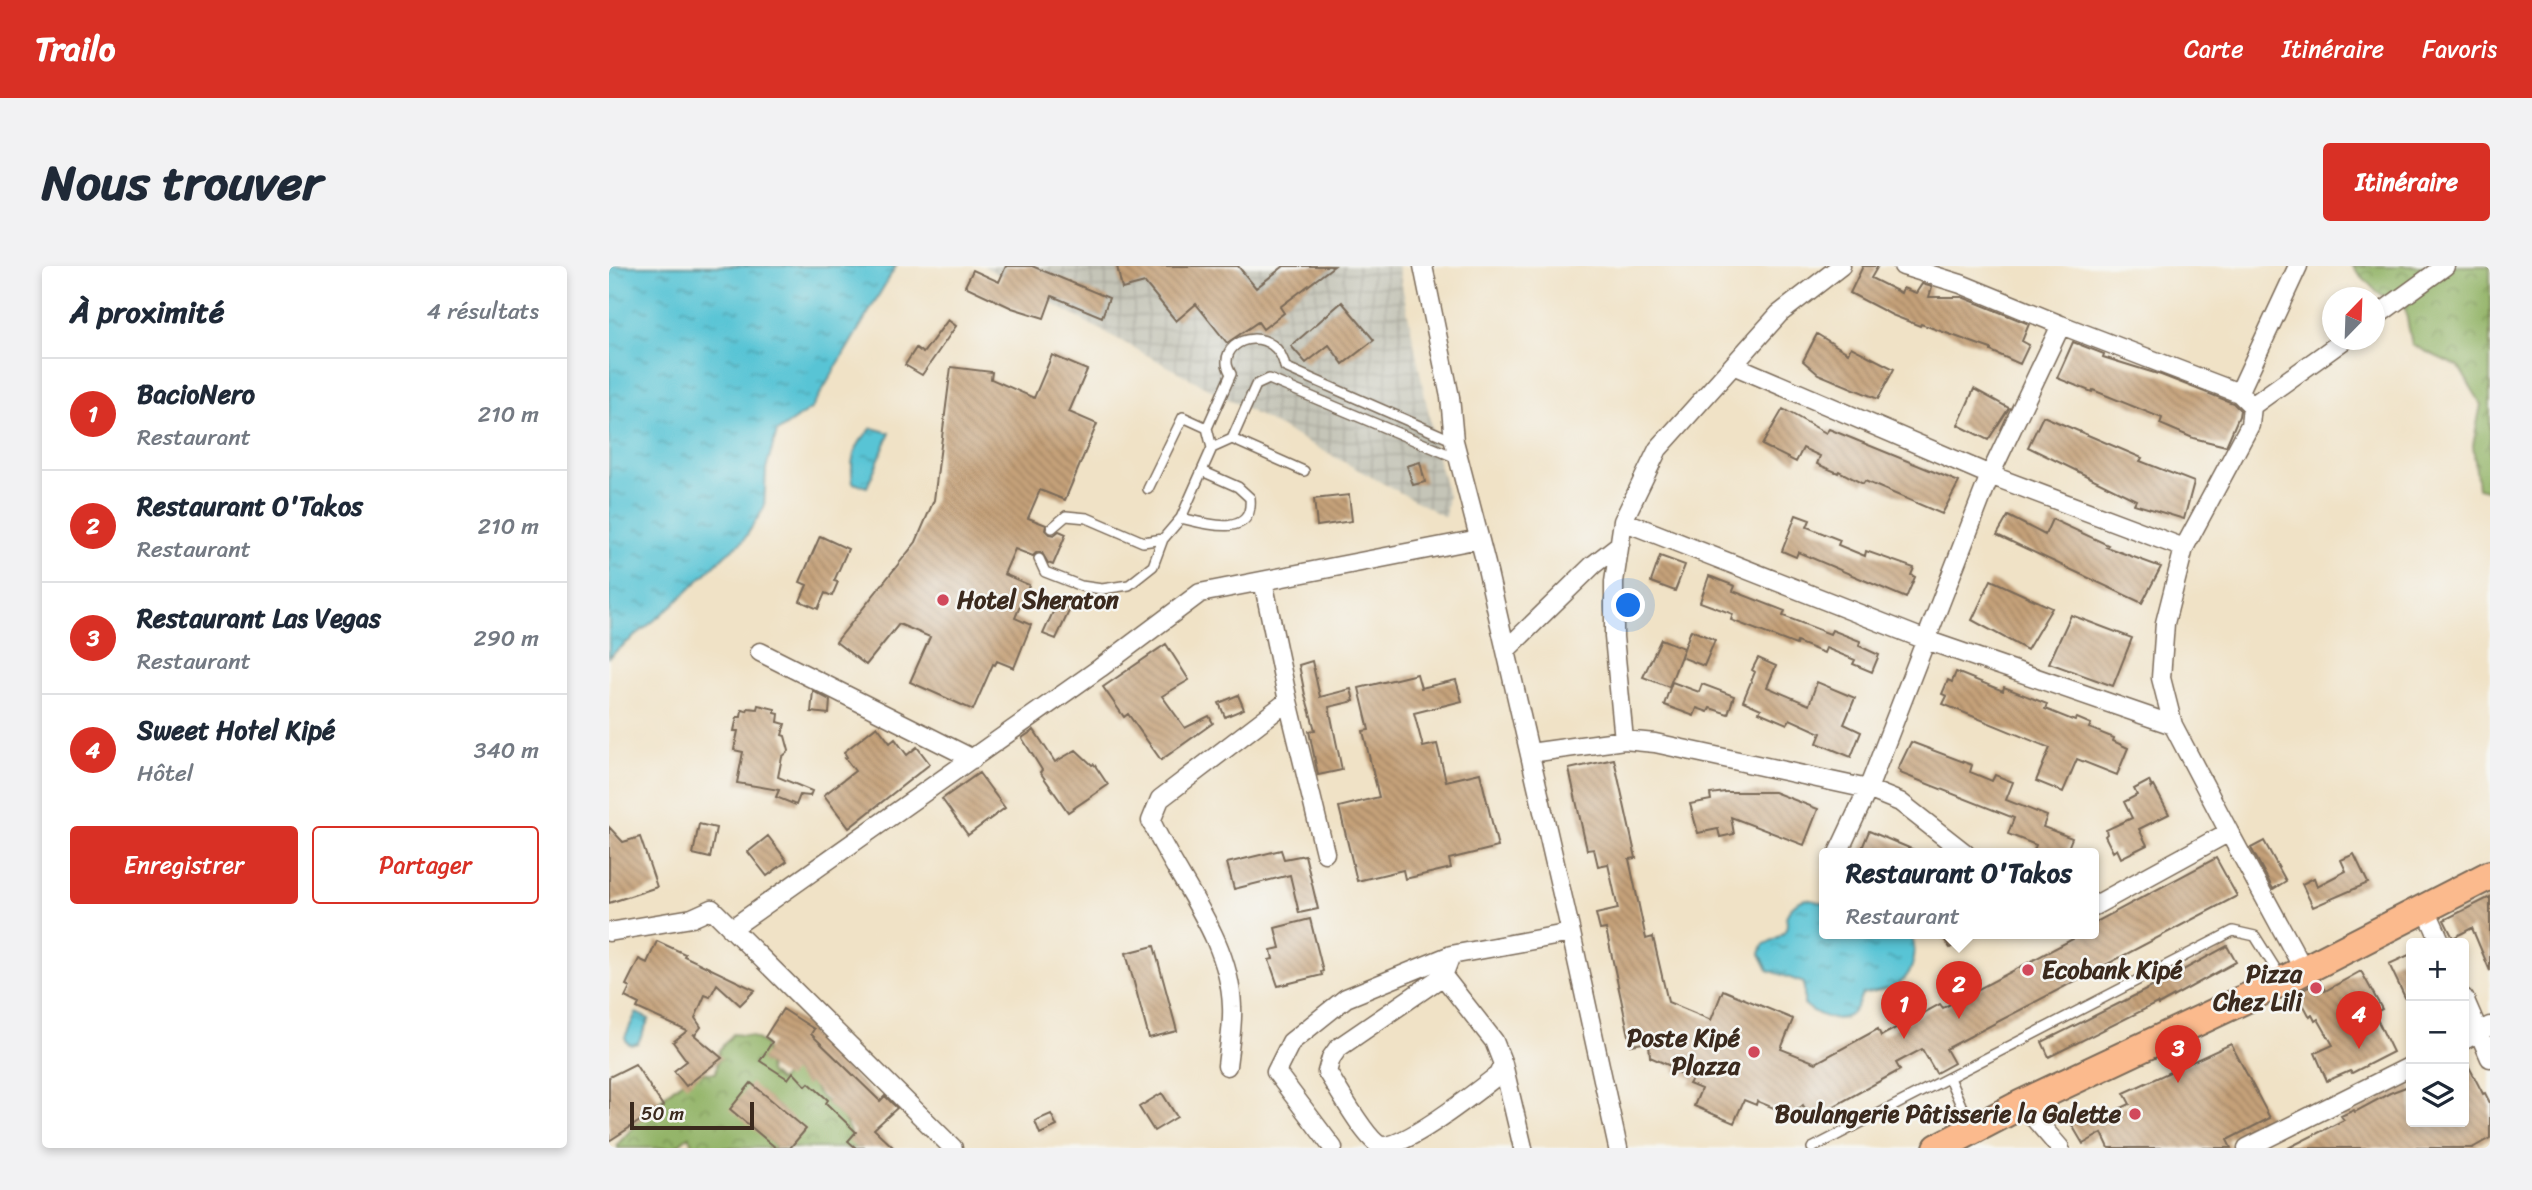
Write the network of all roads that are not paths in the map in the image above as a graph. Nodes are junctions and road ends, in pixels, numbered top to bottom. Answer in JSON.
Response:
{"nodes":[{"id":1,"x":1423,"y":266,"type":"edge"},
{"id":2,"x":1842,"y":266,"type":"edge"},
{"id":3,"x":1903,"y":266,"type":"edge"},
{"id":4,"x":2298,"y":266,"type":"edge"},
{"id":5,"x":2445,"y":266,"type":"edge"},
{"id":6,"x":2385,"y":310,"type":"edge"},
{"id":7,"x":2061,"y":325,"type":"junction"},
{"id":8,"x":2330,"y":350,"type":"edge"},
{"id":9,"x":1733,"y":365,"type":"junction"},
{"id":10,"x":2239,"y":393,"type":"junction"},
{"id":11,"x":2252,"y":406,"type":"junction"},
{"id":12,"x":1207,"y":428,"type":"junction"},
{"id":13,"x":1232,"y":439,"type":"junction"},
{"id":14,"x":1212,"y":448,"type":"junction"},
{"id":15,"x":1456,"y":450,"type":"junction"},
{"id":16,"x":1202,"y":471,"type":"junction"},
{"id":17,"x":1304,"y":471,"type":"dead end"},
{"id":18,"x":1990,"y":475,"type":"junction"},
{"id":19,"x":1148,"y":489,"type":"dead end"},
{"id":20,"x":1181,"y":518,"type":"junction"},
{"id":21,"x":1623,"y":521,"type":"junction"},
{"id":22,"x":1052,"y":528,"type":"dead end"},
{"id":23,"x":1163,"y":539,"type":"junction"},
{"id":24,"x":1479,"y":539,"type":"junction"},
{"id":25,"x":1620,"y":544,"type":"junction"},
{"id":26,"x":2183,"y":548,"type":"junction"},
{"id":27,"x":1039,"y":559,"type":"dead end"},
{"id":28,"x":1263,"y":581,"type":"junction"},
{"id":29,"x":1926,"y":640,"type":"junction"},
{"id":30,"x":1506,"y":650,"type":"junction"},
{"id":31,"x":760,"y":652,"type":"dead end"},
{"id":32,"x":1288,"y":701,"type":"junction"},
{"id":33,"x":2173,"y":725,"type":"junction"},
{"id":34,"x":1624,"y":740,"type":"junction"},
{"id":35,"x":1530,"y":753,"type":"junction"},
{"id":36,"x":973,"y":759,"type":"junction"},
{"id":37,"x":1868,"y":789,"type":"junction"},
{"id":38,"x":2228,"y":832,"type":"junction"},
{"id":39,"x":1840,"y":848,"type":"edge"},
{"id":40,"x":1959,"y":848,"type":"edge"},
{"id":41,"x":1325,"y":853,"type":"dead end"},
{"id":42,"x":2490,"y":875,"type":"edge"},
{"id":43,"x":2099,"y":903,"type":"edge"},
{"id":44,"x":2426,"y":909,"type":"junction"},
{"id":45,"x":731,"y":929,"type":"junction"},
{"id":46,"x":609,"y":932,"type":"edge"},
{"id":47,"x":1571,"y":933,"type":"junction"},
{"id":48,"x":2439,"y":938,"type":"edge"},
{"id":49,"x":1451,"y":955,"type":"junction"},
{"id":50,"x":2293,"y":975,"type":"junction"},
{"id":51,"x":1443,"y":976,"type":"junction"},
{"id":52,"x":2465,"y":1001,"type":"edge"},
{"id":53,"x":2477,"y":1033,"type":"edge"},
{"id":54,"x":2490,"y":1058,"type":"edge"},
{"id":55,"x":1503,"y":1064,"type":"junction"},
{"id":56,"x":1227,"y":1066,"type":"dead end"},
{"id":57,"x":2406,"y":1068,"type":"edge"},
{"id":58,"x":1949,"y":1078,"type":"junction"},
{"id":59,"x":2022,"y":1104,"type":"junction"},
{"id":60,"x":1972,"y":1129,"type":"junction"},
{"id":61,"x":1379,"y":1147,"type":"edge"},
{"id":62,"x":954,"y":1148,"type":"edge"},
{"id":63,"x":1333,"y":1148,"type":"edge"},
{"id":64,"x":1523,"y":1148,"type":"edge"},
{"id":65,"x":1618,"y":1148,"type":"edge"},
{"id":66,"x":1812,"y":1148,"type":"edge"},
{"id":67,"x":1938,"y":1148,"type":"edge"},
{"id":68,"x":2060,"y":1148,"type":"edge"},
{"id":69,"x":2247,"y":1148,"type":"edge"}],
"edges":[{"from":1,"to":15,"type":"street"},
{"from":2,"to":9,"type":"street"},
{"from":3,"to":7,"type":"street"},
{"from":4,"to":10,"type":"street"},
{"from":5,"to":6,"type":"street"},
{"from":7,"to":10,"type":"street"},
{"from":7,"to":18,"type":"street"},
{"from":8,"to":11,"type":"street"},
{"from":9,"to":18,"type":"street"},
{"from":9,"to":21,"type":"street"},
{"from":10,"to":11,"type":"street"},
{"from":11,"to":26,"type":"street"},
{"from":12,"to":14,"type":"lane"},
{"from":12,"to":15,"type":"lane"},
{"from":12,"to":19,"type":"lane"},
{"from":13,"to":14,"type":"lane"},
{"from":13,"to":15,"type":"lane"},
{"from":13,"to":17,"type":"lane"},
{"from":14,"to":16,"type":"lane"},
{"from":15,"to":24,"type":"street"},
{"from":16,"to":20,"type":"lane"},
{"from":16,"to":20,"type":"lane"},
{"from":18,"to":26,"type":"street"},
{"from":18,"to":29,"type":"street"},
{"from":20,"to":23,"type":"lane"},
{"from":21,"to":25,"type":"street"},
{"from":21,"to":29,"type":"street"},
{"from":22,"to":23,"type":"lane"},
{"from":23,"to":27,"type":"lane"},
{"from":24,"to":28,"type":"street"},
{"from":24,"to":30,"type":"street"},
{"from":25,"to":30,"type":"street"},
{"from":25,"to":34,"type":"street"},
{"from":26,"to":33,"type":"street"},
{"from":28,"to":32,"type":"street"},
{"from":28,"to":36,"type":"street"},
{"from":29,"to":33,"type":"street"},
{"from":29,"to":37,"type":"street"},
{"from":30,"to":35,"type":"street"},
{"from":31,"to":36,"type":"street"},
{"from":32,"to":41,"type":"street"},
{"from":32,"to":56,"type":"street"},
{"from":33,"to":38,"type":"street"},
{"from":34,"to":35,"type":"street"},
{"from":34,"to":37,"type":"street"},
{"from":35,"to":47,"type":"street"},
{"from":36,"to":45,"type":"street"},
{"from":37,"to":39,"type":"street"},
{"from":37,"to":40,"type":"street"},
{"from":38,"to":43,"type":"street"},
{"from":38,"to":50,"type":"street"},
{"from":42,"to":44,"type":"main road"},
{"from":44,"to":48,"type":"street"},
{"from":44,"to":50,"type":"main road"},
{"from":45,"to":46,"type":"street"},
{"from":45,"to":62,"type":"street"},
{"from":47,"to":49,"type":"street"},
{"from":47,"to":65,"type":"street"},
{"from":49,"to":51,"type":"street"},
{"from":49,"to":63,"type":"street"},
{"from":50,"to":58,"type":"lane"},
{"from":50,"to":59,"type":"main road"},
{"from":51,"to":55,"type":"street"},
{"from":51,"to":61,"type":"street"},
{"from":52,"to":53,"type":"street"},
{"from":53,"to":54,"type":"street"},
{"from":55,"to":61,"type":"street"},
{"from":55,"to":64,"type":"street"},
{"from":57,"to":69,"type":"street"},
{"from":58,"to":60,"type":"lane"},
{"from":58,"to":66,"type":"lane"},
{"from":59,"to":60,"type":"main road"},
{"from":59,"to":68,"type":"street"},
{"from":60,"to":67,"type":"main road"}]}
